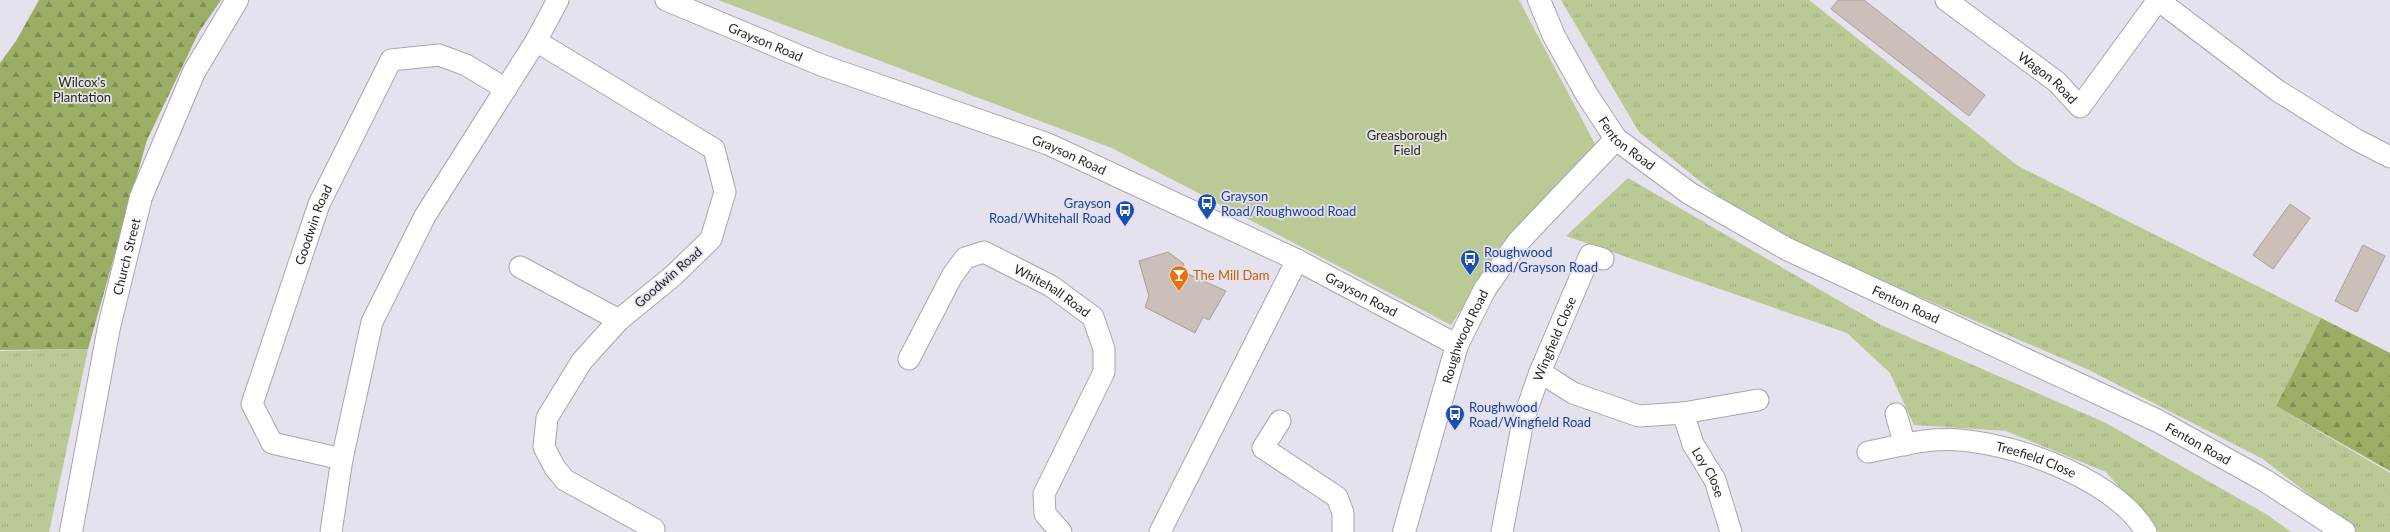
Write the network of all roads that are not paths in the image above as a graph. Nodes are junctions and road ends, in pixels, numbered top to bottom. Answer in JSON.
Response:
{"nodes":[{"id":1,"x":237,"y":0,"type":"edge"},
{"id":2,"x":558,"y":0,"type":"edge"},
{"id":3,"x":666,"y":0,"type":"edge"},
{"id":4,"x":1539,"y":0,"type":"edge"},
{"id":5,"x":1946,"y":0,"type":"edge"},
{"id":6,"x":2158,"y":0,"type":"edge"},
{"id":7,"x":536,"y":41,"type":"junction"},
{"id":8,"x":506,"y":89,"type":"junction"},
{"id":9,"x":1616,"y":139,"type":"junction"},
{"id":10,"x":2390,"y":157,"type":"edge"},
{"id":11,"x":1602,"y":259,"type":"dead end"},
{"id":12,"x":1297,"y":260,"type":"junction"},
{"id":13,"x":520,"y":267,"type":"dead end"},
{"id":14,"x":619,"y":320,"type":"junction"},
{"id":15,"x":1458,"y":345,"type":"junction"},
{"id":16,"x":909,"y":359,"type":"dead end"},
{"id":17,"x":1540,"y":372,"type":"junction"},
{"id":18,"x":1758,"y":400,"type":"dead end"},
{"id":19,"x":1683,"y":414,"type":"junction"},
{"id":20,"x":1896,"y":414,"type":"dead end"},
{"id":21,"x":1280,"y":421,"type":"dead end"},
{"id":22,"x":1905,"y":445,"type":"junction"},
{"id":23,"x":1868,"y":452,"type":"dead end"},
{"id":24,"x":342,"y":459,"type":"junction"},
{"id":25,"x":71,"y":532,"type":"edge"},
{"id":26,"x":331,"y":532,"type":"edge"},
{"id":27,"x":653,"y":532,"type":"edge"},
{"id":28,"x":1061,"y":532,"type":"edge"},
{"id":29,"x":1160,"y":532,"type":"edge"},
{"id":30,"x":1343,"y":532,"type":"edge"},
{"id":31,"x":1404,"y":532,"type":"edge"},
{"id":32,"x":1502,"y":532,"type":"edge"},
{"id":33,"x":1731,"y":532,"type":"edge"},
{"id":34,"x":2146,"y":532,"type":"edge"},
{"id":35,"x":2344,"y":532,"type":"edge"}],
"edges":[{"from":1,"to":25,"type":"street","name":"Church Street"},
{"from":2,"to":7,"type":"street"},
{"from":3,"to":12,"type":"street","name":"Grayson Road"},
{"from":4,"to":9,"type":"street","name":"Fenton Road"},
{"from":5,"to":6,"type":"street","name":"Wagon Road"},
{"from":6,"to":10,"type":"street","name":"Wagon Road"},
{"from":7,"to":8,"type":"street"},
{"from":7,"to":14,"type":"street","name":"Goodwin Road"},
{"from":8,"to":24,"type":"street"},
{"from":8,"to":24,"type":"street","name":"Goodwin Road"},
{"from":9,"to":15,"type":"street","name":"Roughwood Road"},
{"from":9,"to":35,"type":"street","name":"Fenton Road"},
{"from":11,"to":17,"type":"street","name":"Wingfield Close"},
{"from":12,"to":15,"type":"street","name":"Grayson Road"},
{"from":12,"to":29,"type":"street"},
{"from":13,"to":14,"type":"street"},
{"from":14,"to":27,"type":"street","name":"Goodwin Road"},
{"from":15,"to":31,"type":"street","name":"Roughwood Road"},
{"from":16,"to":28,"type":"street","name":"Whitehall Road"},
{"from":17,"to":19,"type":"street"},
{"from":17,"to":32,"type":"street","name":"Wingfield Close"},
{"from":18,"to":19,"type":"street"},
{"from":19,"to":33,"type":"street","name":"Loy Close"},
{"from":20,"to":22,"type":"street"},
{"from":21,"to":30,"type":"street"},
{"from":22,"to":23,"type":"street","name":"Treefield Close"},
{"from":22,"to":34,"type":"street","name":"Treefield Close"},
{"from":24,"to":26,"type":"street"}]}
